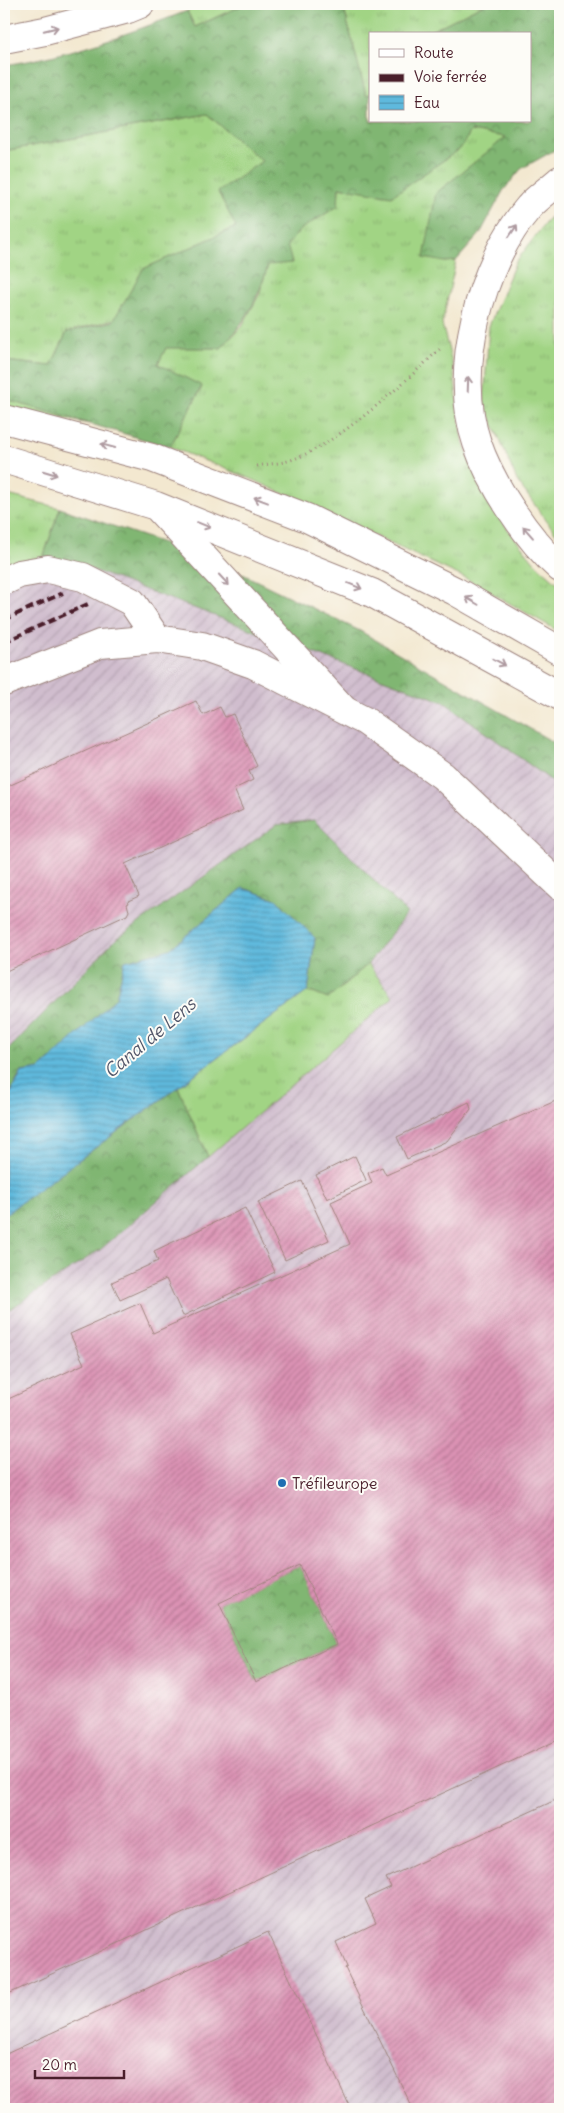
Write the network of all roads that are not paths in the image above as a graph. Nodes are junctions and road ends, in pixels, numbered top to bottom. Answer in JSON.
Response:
{"nodes":[{"id":1,"x":140,"y":4,"type":"edge"},
{"id":2,"x":4,"y":39,"type":"edge"},
{"id":3,"x":560,"y":180,"type":"edge"},
{"id":4,"x":4,"y":419,"type":"edge"},
{"id":5,"x":4,"y":459,"type":"edge"},
{"id":6,"x":156,"y":506,"type":"junction"},
{"id":7,"x":560,"y":568,"type":"edge"},
{"id":8,"x":4,"y":581,"type":"edge"},
{"id":9,"x":157,"y":639,"type":"junction"},
{"id":10,"x":560,"y":651,"type":"edge"},
{"id":11,"x":4,"y":682,"type":"edge"},
{"id":12,"x":560,"y":696,"type":"edge"},
{"id":13,"x":343,"y":709,"type":"junction"},
{"id":14,"x":560,"y":886,"type":"edge"}],
"edges":[{"from":2,"to":1,"type":"main road","one_way":true},
{"from":7,"to":3,"type":"main road","one_way":true},
{"from":10,"to":4,"type":"main road","one_way":true},
{"from":5,"to":6,"type":"main road","one_way":true},
{"from":6,"to":12,"type":"main road","one_way":true},
{"from":6,"to":13,"type":"main road","one_way":true},
{"from":8,"to":9,"type":"main road"},
{"from":9,"to":11,"type":"main road"},
{"from":9,"to":13,"type":"main road"},
{"from":13,"to":14,"type":"main road"}]}
